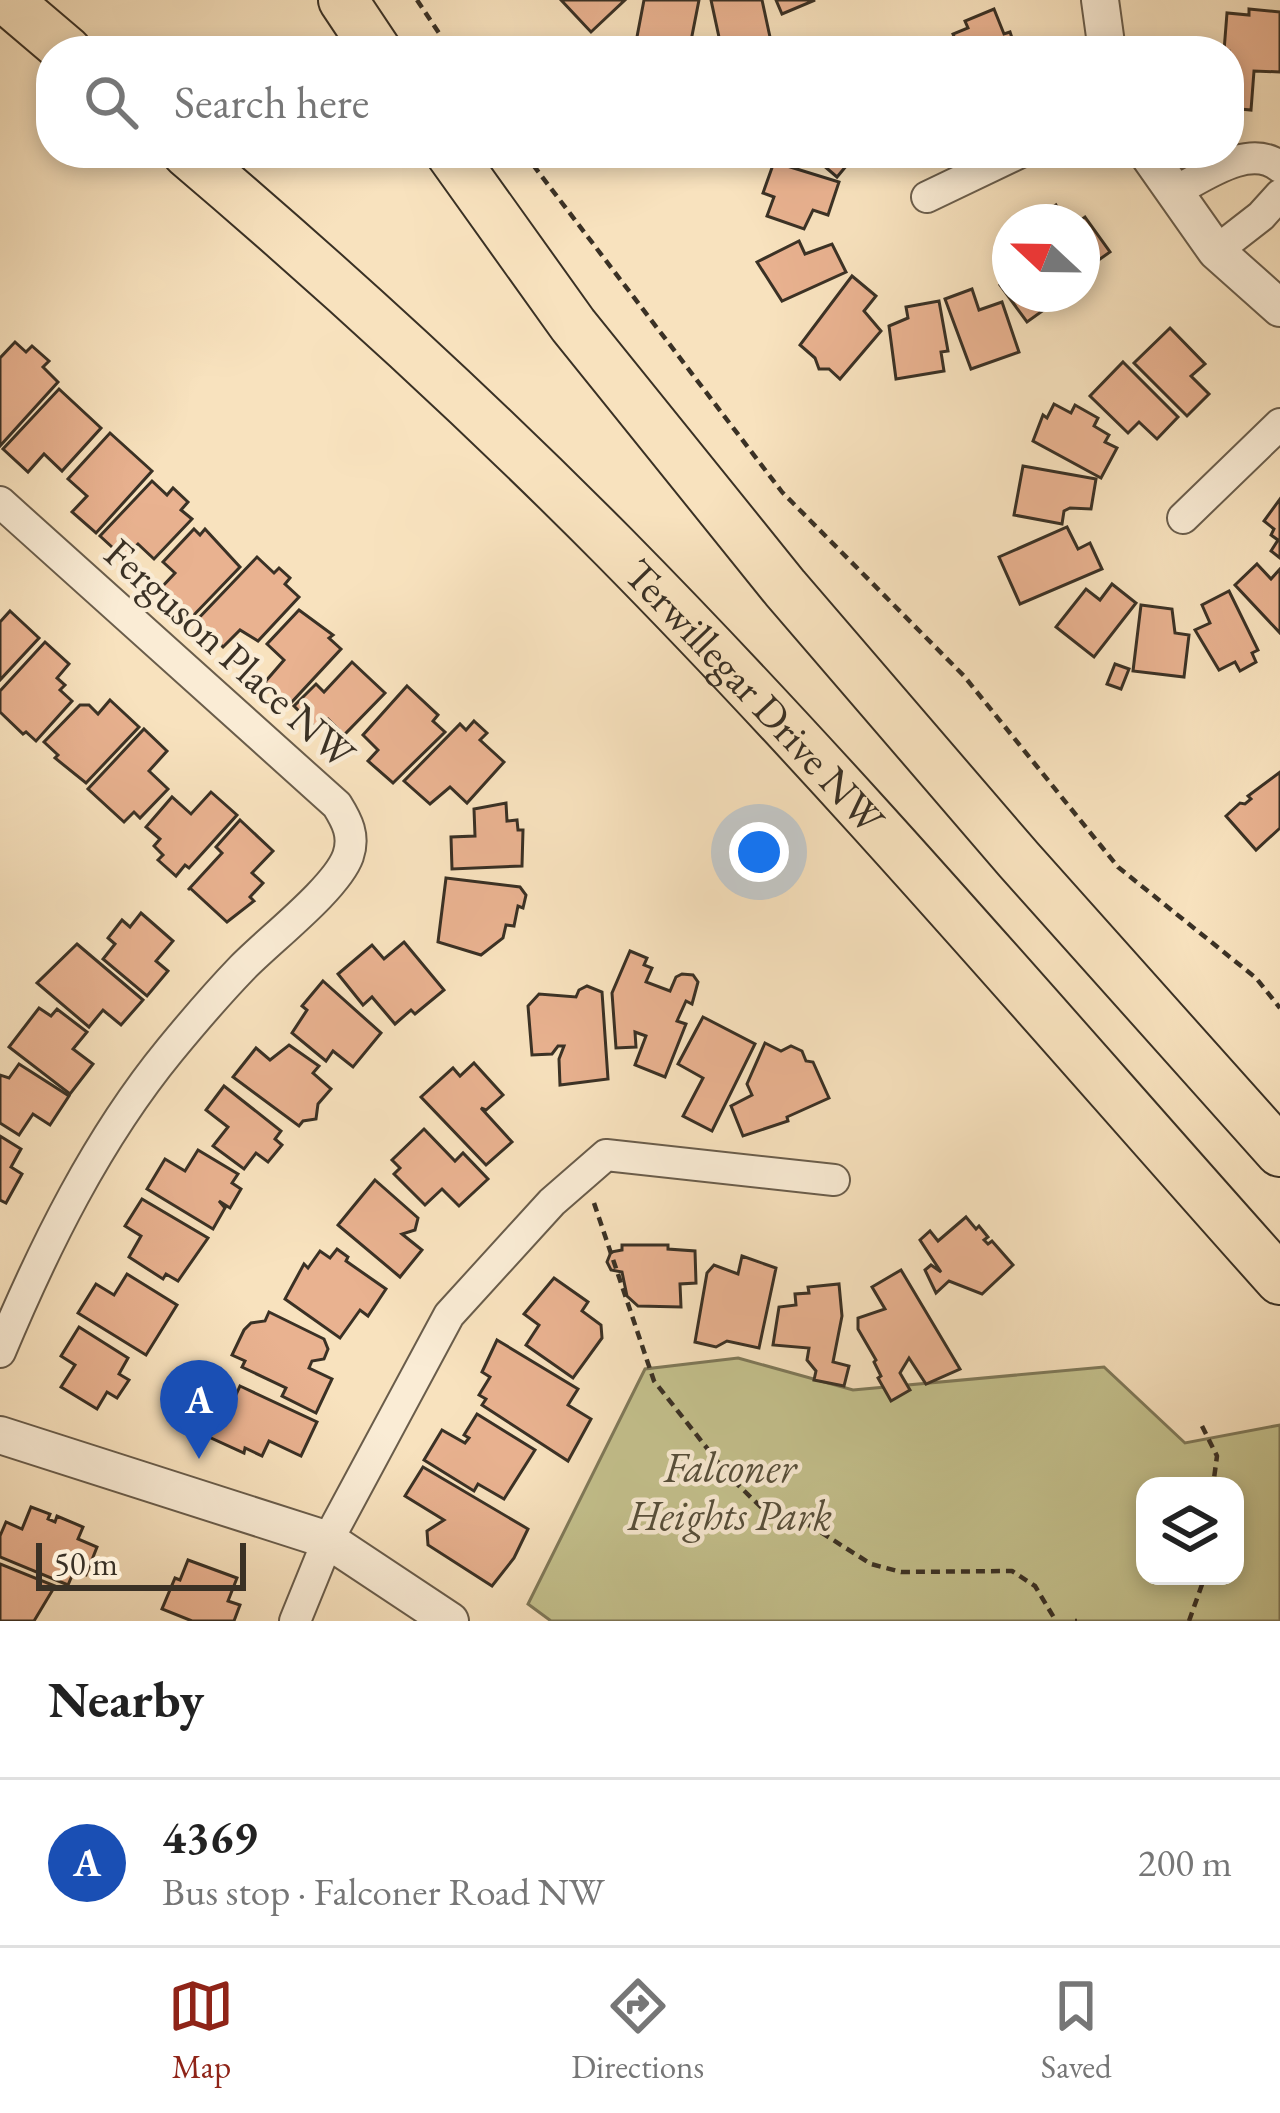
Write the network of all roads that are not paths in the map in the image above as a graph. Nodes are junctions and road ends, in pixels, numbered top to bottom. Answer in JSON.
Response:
{"nodes":[{"id":1,"x":7,"y":0,"type":"edge"},
{"id":2,"x":343,"y":0,"type":"edge"},
{"id":3,"x":1100,"y":0,"type":"edge"},
{"id":4,"x":49,"y":36,"type":"edge"},
{"id":5,"x":367,"y":36,"type":"edge"},
{"id":6,"x":1106,"y":36,"type":"edge"},
{"id":7,"x":1244,"y":160,"type":"edge"},
{"id":8,"x":1280,"y":167,"type":"edge"},
{"id":9,"x":204,"y":168,"type":"edge"},
{"id":10,"x":461,"y":168,"type":"edge"},
{"id":11,"x":988,"y":168,"type":"edge"},
{"id":12,"x":1158,"y":168,"type":"edge"},
{"id":13,"x":1220,"y":168,"type":"edge"},
{"id":14,"x":1174,"y":192,"type":"junction"},
{"id":15,"x":1280,"y":194,"type":"edge"},
{"id":16,"x":927,"y":197,"type":"dead end"},
{"id":17,"x":1216,"y":251,"type":"junction"},
{"id":18,"x":1280,"y":308,"type":"edge"},
{"id":19,"x":1280,"y":424,"type":"edge"},
{"id":20,"x":0,"y":502,"type":"edge"},
{"id":21,"x":1183,"y":518,"type":"dead end"},
{"id":22,"x":1280,"y":1152,"type":"edge"},
{"id":23,"x":833,"y":1180,"type":"dead end"},
{"id":24,"x":1280,"y":1280,"type":"edge"},
{"id":25,"x":0,"y":1352,"type":"edge"},
{"id":26,"x":0,"y":1435,"type":"edge"},
{"id":27,"x":328,"y":1540,"type":"junction"},
{"id":28,"x":296,"y":1621,"type":"edge"},
{"id":29,"x":450,"y":1621,"type":"edge"}],
"edges":[{"from":1,"to":4,"type":"main road"},
{"from":2,"to":5,"type":"main road"},
{"from":3,"to":6,"type":"street"},
{"from":7,"to":8,"type":"street"},
{"from":9,"to":24,"type":"main road","name":"Terwillegar Drive NW"},
{"from":10,"to":22,"type":"main road","name":"Terwillegar Drive NW"},
{"from":11,"to":16,"type":"street"},
{"from":12,"to":14,"type":"street"},
{"from":13,"to":14,"type":"street"},
{"from":14,"to":17,"type":"street"},
{"from":15,"to":17,"type":"street"},
{"from":17,"to":18,"type":"street"},
{"from":19,"to":21,"type":"street"},
{"from":20,"to":25,"type":"street","name":"Ferguson Place NW"},
{"from":23,"to":27,"type":"street"},
{"from":26,"to":27,"type":"street"},
{"from":27,"to":28,"type":"street"},
{"from":27,"to":29,"type":"street"}]}
